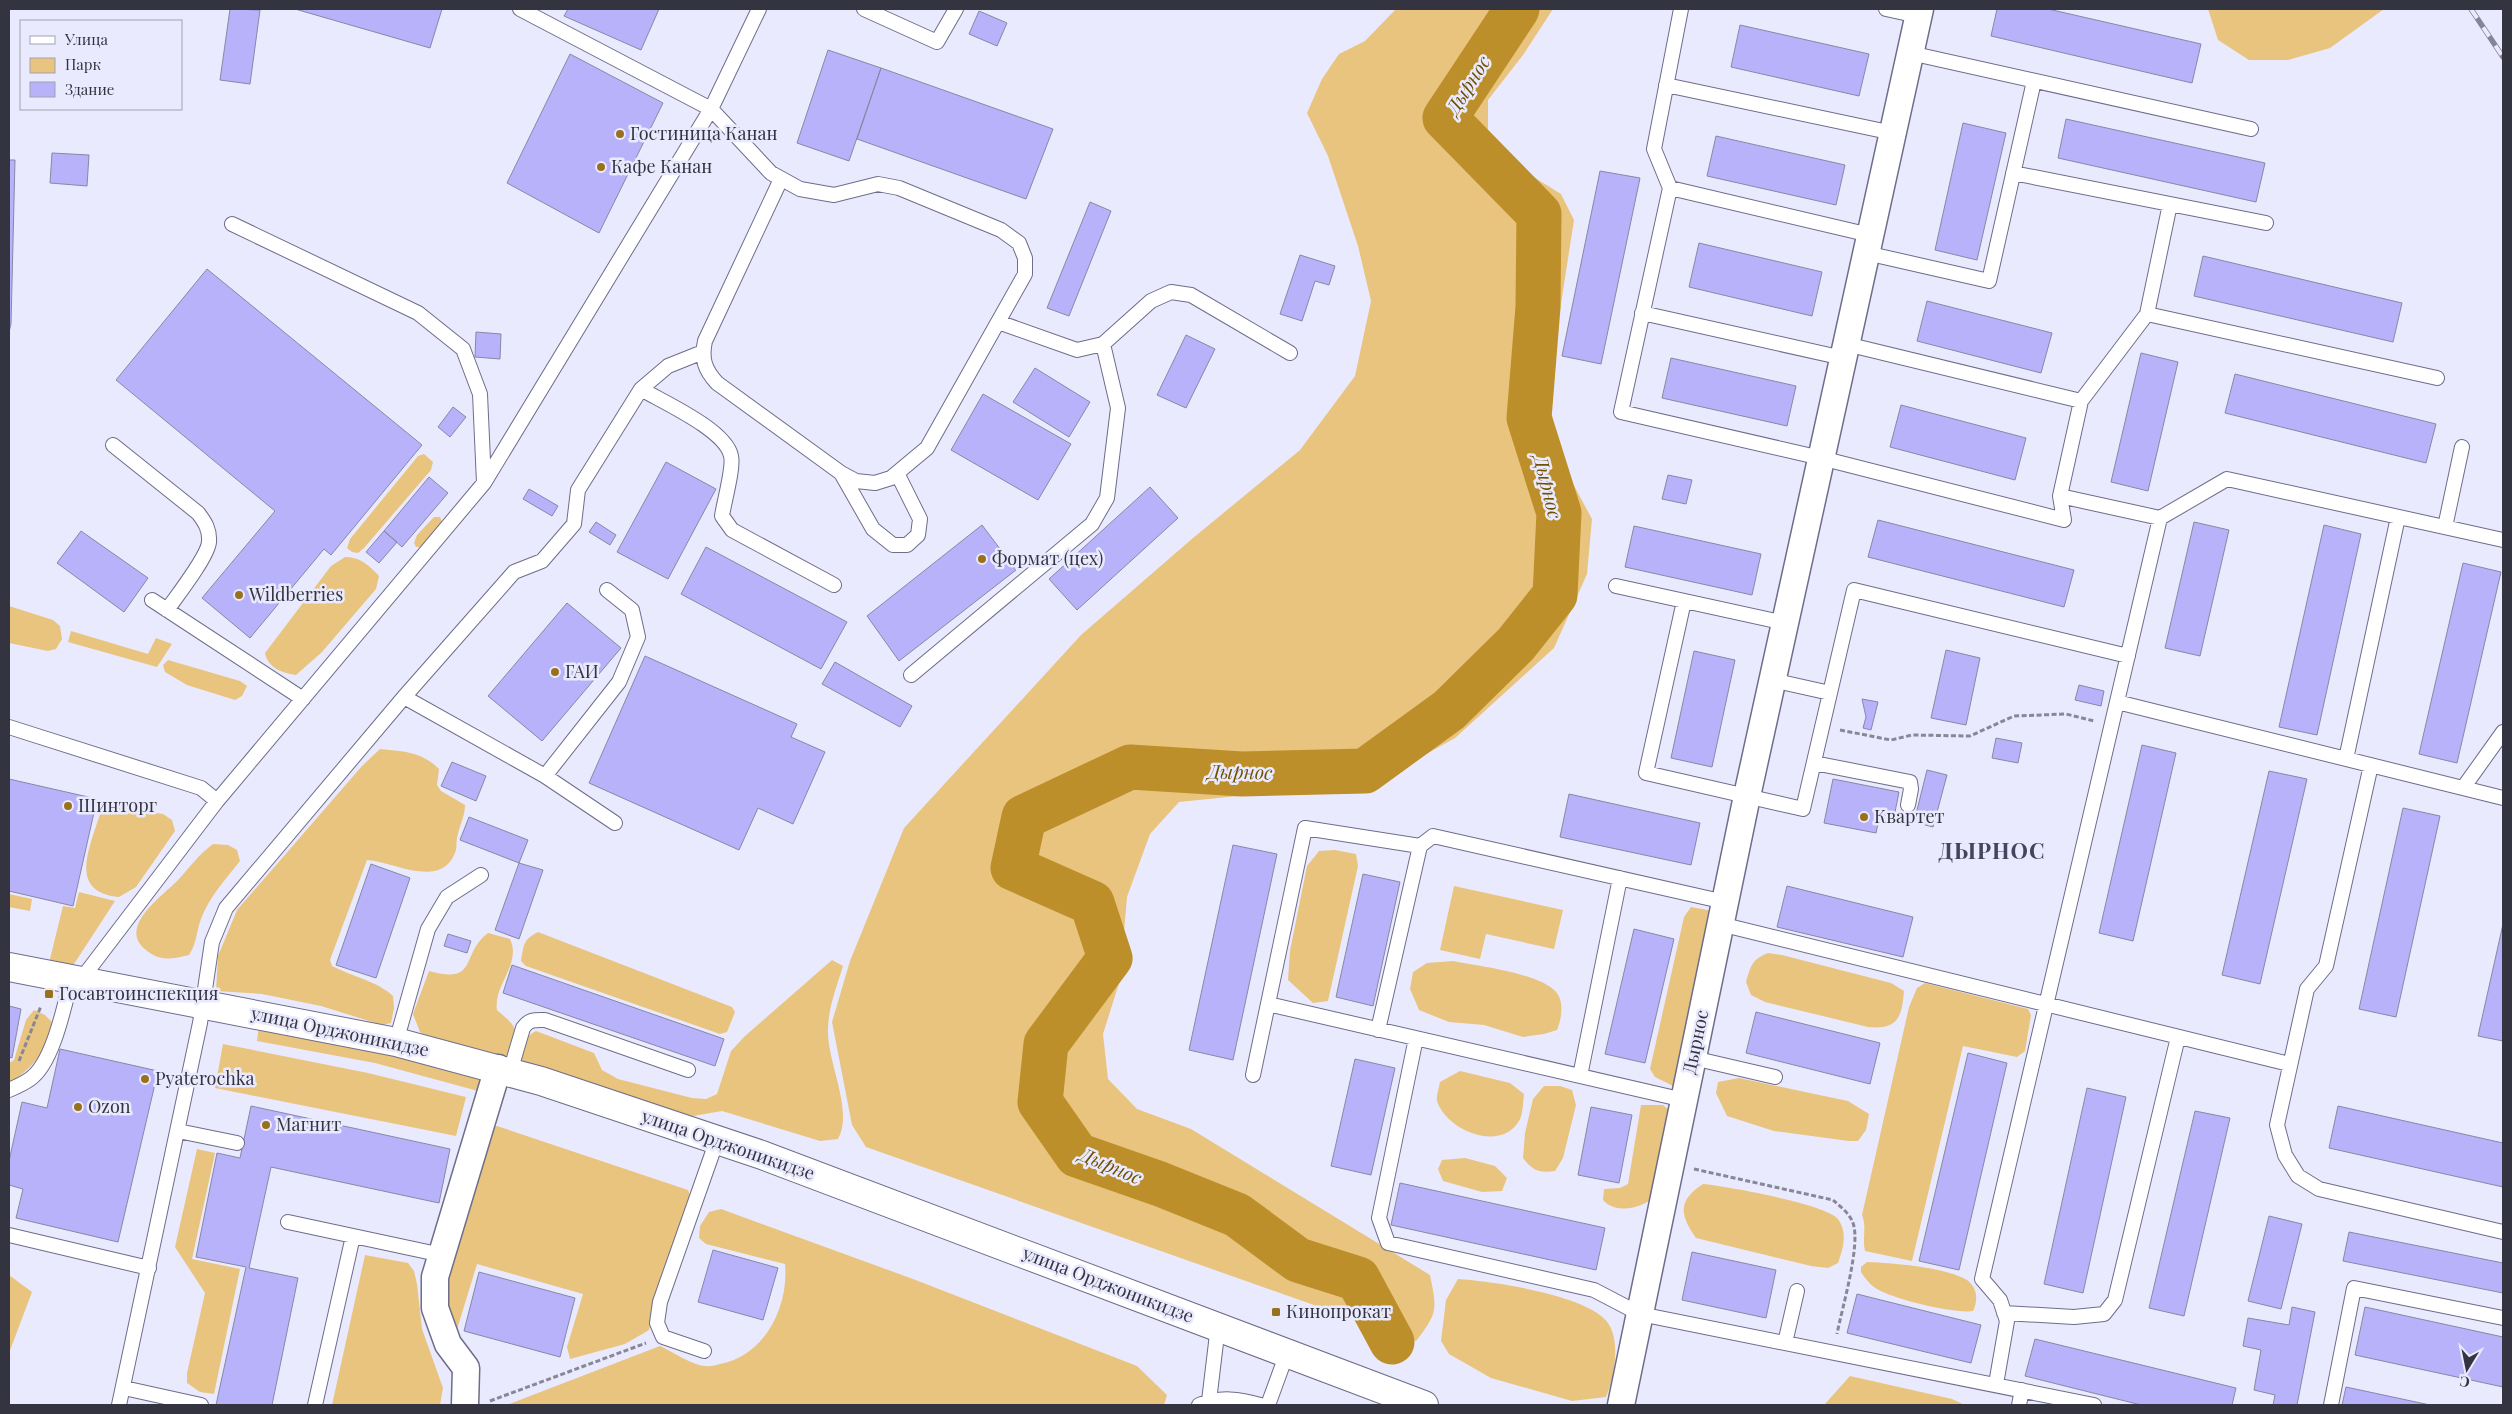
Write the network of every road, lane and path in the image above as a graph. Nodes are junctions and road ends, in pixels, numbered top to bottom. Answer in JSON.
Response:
{"nodes":[{"id":1,"x":520,"y":9,"type":"edge"},
{"id":2,"x":759,"y":9,"type":"edge"},
{"id":3,"x":864,"y":9,"type":"edge"},
{"id":4,"x":956,"y":9,"type":"edge"},
{"id":5,"x":1681,"y":9,"type":"edge"},
{"id":6,"x":1886,"y":9,"type":"edge"},
{"id":7,"x":1919,"y":12,"type":"edge"},
{"id":8,"x":1910,"y":53,"type":"junction"},
{"id":9,"x":2034,"y":81,"type":"junction"},
{"id":10,"x":1666,"y":85,"type":"junction"},
{"id":11,"x":711,"y":109,"type":"junction"},
{"id":12,"x":2251,"y":129,"type":"dead end"},
{"id":13,"x":1893,"y":133,"type":"junction"},
{"id":14,"x":2013,"y":173,"type":"junction"},
{"id":15,"x":781,"y":179,"type":"junction"},
{"id":16,"x":1670,"y":188,"type":"junction"},
{"id":17,"x":2170,"y":204,"type":"junction"},
{"id":18,"x":2266,"y":223,"type":"dead end"},
{"id":19,"x":232,"y":224,"type":"dead end"},
{"id":20,"x":1868,"y":244,"type":"junction"},
{"id":21,"x":1642,"y":313,"type":"junction"},
{"id":22,"x":2147,"y":314,"type":"junction"},
{"id":23,"x":998,"y":322,"type":"junction"},
{"id":24,"x":1103,"y":344,"type":"junction"},
{"id":25,"x":1845,"y":351,"type":"junction"},
{"id":26,"x":703,"y":352,"type":"junction"},
{"id":27,"x":1290,"y":353,"type":"dead end"},
{"id":28,"x":2437,"y":378,"type":"dead end"},
{"id":29,"x":641,"y":389,"type":"junction"},
{"id":30,"x":2081,"y":401,"type":"junction"},
{"id":31,"x":114,"y":445,"type":"dead end"},
{"id":32,"x":2462,"y":447,"type":"dead end"},
{"id":33,"x":1821,"y":458,"type":"junction"},
{"id":34,"x":841,"y":473,"type":"junction"},
{"id":35,"x":897,"y":474,"type":"junction"},
{"id":36,"x":484,"y":483,"type":"junction"},
{"id":37,"x":2060,"y":496,"type":"junction"},
{"id":38,"x":2398,"y":517,"type":"junction"},
{"id":39,"x":2160,"y":518,"type":"junction"},
{"id":40,"x":2445,"y":527,"type":"junction"},
{"id":41,"x":2503,"y":540,"type":"edge"},
{"id":42,"x":834,"y":586,"type":"dead end"},
{"id":43,"x":1616,"y":586,"type":"dead end"},
{"id":44,"x":607,"y":590,"type":"dead end"},
{"id":45,"x":152,"y":600,"type":"dead end"},
{"id":46,"x":1684,"y":601,"type":"junction"},
{"id":47,"x":167,"y":610,"type":"junction"},
{"id":48,"x":1785,"y":623,"type":"junction"},
{"id":49,"x":2128,"y":656,"type":"junction"},
{"id":50,"x":912,"y":675,"type":"dead end"},
{"id":51,"x":1772,"y":680,"type":"junction"},
{"id":52,"x":1830,"y":693,"type":"junction"},
{"id":53,"x":404,"y":697,"type":"junction"},
{"id":54,"x":303,"y":699,"type":"junction"},
{"id":55,"x":2117,"y":702,"type":"junction"},
{"id":56,"x":2112,"y":725,"type":"junction"},
{"id":57,"x":1822,"y":726,"type":"junction"},
{"id":58,"x":9,"y":727,"type":"edge"},
{"id":59,"x":2503,"y":732,"type":"edge"},
{"id":60,"x":2346,"y":759,"type":"junction"},
{"id":61,"x":1814,"y":763,"type":"junction"},
{"id":62,"x":2371,"y":765,"type":"junction"},
{"id":63,"x":545,"y":776,"type":"junction"},
{"id":64,"x":2463,"y":788,"type":"junction"},
{"id":65,"x":1747,"y":796,"type":"junction"},
{"id":66,"x":2503,"y":798,"type":"edge"},
{"id":67,"x":217,"y":800,"type":"junction"},
{"id":68,"x":1908,"y":804,"type":"dead end"},
{"id":69,"x":615,"y":823,"type":"dead end"},
{"id":70,"x":1420,"y":846,"type":"junction"},
{"id":71,"x":481,"y":875,"type":"dead end"},
{"id":72,"x":1620,"y":878,"type":"junction"},
{"id":73,"x":1723,"y":913,"type":"junction"},
{"id":74,"x":9,"y":967,"type":"edge"},
{"id":75,"x":75,"y":981,"type":"junction"},
{"id":76,"x":203,"y":1004,"type":"junction"},
{"id":77,"x":1268,"y":1004,"type":"junction"},
{"id":78,"x":2046,"y":1004,"type":"junction"},
{"id":79,"x":41,"y":1006,"type":"dead end"},
{"id":80,"x":1378,"y":1030,"type":"junction"},
{"id":81,"x":2178,"y":1037,"type":"junction"},
{"id":82,"x":1416,"y":1038,"type":"junction"},
{"id":83,"x":396,"y":1042,"type":"junction"},
{"id":84,"x":1693,"y":1058,"type":"junction"},
{"id":85,"x":2289,"y":1064,"type":"junction"},
{"id":86,"x":16,"y":1067,"type":"dead end"},
{"id":87,"x":504,"y":1070,"type":"junction"},
{"id":88,"x":688,"y":1070,"type":"dead end"},
{"id":89,"x":1253,"y":1075,"type":"dead end"},
{"id":90,"x":1580,"y":1076,"type":"junction"},
{"id":91,"x":1775,"y":1077,"type":"dead end"},
{"id":92,"x":9,"y":1090,"type":"edge"},
{"id":93,"x":1684,"y":1100,"type":"junction"},
{"id":94,"x":178,"y":1131,"type":"junction"},
{"id":95,"x":717,"y":1140,"type":"junction"},
{"id":96,"x":237,"y":1143,"type":"dead end"},
{"id":97,"x":1671,"y":1164,"type":"junction"},
{"id":98,"x":288,"y":1222,"type":"dead end"},
{"id":99,"x":2503,"y":1232,"type":"edge"},
{"id":100,"x":9,"y":1235,"type":"edge"},
{"id":101,"x":353,"y":1236,"type":"junction"},
{"id":102,"x":442,"y":1255,"type":"junction"},
{"id":103,"x":149,"y":1268,"type":"junction"},
{"id":104,"x":1797,"y":1291,"type":"dead end"},
{"id":105,"x":2004,"y":1313,"type":"junction"},
{"id":106,"x":1640,"y":1314,"type":"junction"},
{"id":107,"x":2503,"y":1318,"type":"edge"},
{"id":108,"x":1218,"y":1326,"type":"junction"},
{"id":109,"x":662,"y":1337,"type":"junction"},
{"id":110,"x":1785,"y":1342,"type":"junction"},
{"id":111,"x":704,"y":1351,"type":"dead end"},
{"id":112,"x":1286,"y":1352,"type":"junction"},
{"id":113,"x":1846,"y":1354,"type":"junction"},
{"id":114,"x":1996,"y":1384,"type":"junction"},
{"id":115,"x":124,"y":1388,"type":"junction"},
{"id":116,"x":2022,"y":1390,"type":"junction"},
{"id":117,"x":1204,"y":1403,"type":"edge"},
{"id":118,"x":476,"y":1404,"type":"edge"},
{"id":119,"x":119,"y":1405,"type":"edge"},
{"id":120,"x":201,"y":1405,"type":"edge"},
{"id":121,"x":315,"y":1405,"type":"edge"},
{"id":122,"x":1260,"y":1405,"type":"edge"},
{"id":123,"x":1268,"y":1405,"type":"edge"},
{"id":124,"x":1424,"y":1405,"type":"edge"},
{"id":125,"x":1621,"y":1405,"type":"edge"},
{"id":126,"x":2019,"y":1405,"type":"edge"},
{"id":127,"x":2094,"y":1405,"type":"edge"},
{"id":128,"x":2331,"y":1405,"type":"edge"}],
"edges":[{"from":1,"to":11,"type":"lane"},
{"from":2,"to":11,"type":"lane"},
{"from":3,"to":4,"type":"lane"},
{"from":5,"to":10,"type":"lane"},
{"from":6,"to":7,"type":"lane"},
{"from":7,"to":8,"type":"street","name":"Дырнос"},
{"from":8,"to":9,"type":"lane"},
{"from":8,"to":13,"type":"street","name":"Дырнос"},
{"from":9,"to":12,"type":"lane"},
{"from":9,"to":14,"type":"lane"},
{"from":10,"to":13,"type":"lane"},
{"from":10,"to":16,"type":"lane"},
{"from":11,"to":15,"type":"lane"},
{"from":11,"to":36,"type":"lane"},
{"from":13,"to":20,"type":"street","name":"Дырнос"},
{"from":14,"to":17,"type":"lane"},
{"from":14,"to":20,"type":"lane"},
{"from":15,"to":23,"type":"lane"},
{"from":15,"to":26,"type":"lane"},
{"from":16,"to":20,"type":"lane"},
{"from":16,"to":21,"type":"lane"},
{"from":17,"to":18,"type":"lane"},
{"from":17,"to":22,"type":"lane"},
{"from":19,"to":36,"type":"lane"},
{"from":20,"to":25,"type":"street","name":"Дырнос"},
{"from":21,"to":25,"type":"lane"},
{"from":21,"to":33,"type":"lane"},
{"from":22,"to":28,"type":"lane"},
{"from":22,"to":30,"type":"lane"},
{"from":23,"to":24,"type":"lane"},
{"from":23,"to":35,"type":"lane"},
{"from":24,"to":27,"type":"lane"},
{"from":24,"to":50,"type":"lane"},
{"from":25,"to":30,"type":"lane"},
{"from":25,"to":33,"type":"street","name":"Дырнос"},
{"from":26,"to":29,"type":"lane"},
{"from":26,"to":34,"type":"lane"},
{"from":29,"to":42,"type":"lane"},
{"from":29,"to":53,"type":"lane"},
{"from":30,"to":37,"type":"lane"},
{"from":31,"to":47,"type":"lane"},
{"from":32,"to":40,"type":"lane"},
{"from":33,"to":37,"type":"lane"},
{"from":33,"to":48,"type":"street","name":"Дырнос"},
{"from":34,"to":35,"type":"lane"},
{"from":34,"to":35,"type":"lane"},
{"from":36,"to":54,"type":"lane"},
{"from":37,"to":39,"type":"lane"},
{"from":38,"to":39,"type":"lane"},
{"from":38,"to":40,"type":"lane"},
{"from":38,"to":60,"type":"lane"},
{"from":39,"to":49,"type":"lane"},
{"from":40,"to":41,"type":"lane"},
{"from":43,"to":46,"type":"lane"},
{"from":44,"to":63,"type":"lane"},
{"from":45,"to":47,"type":"lane"},
{"from":46,"to":48,"type":"lane"},
{"from":46,"to":65,"type":"lane"},
{"from":47,"to":54,"type":"lane"},
{"from":48,"to":51,"type":"street","name":"Дырнос"},
{"from":49,"to":52,"type":"lane"},
{"from":49,"to":55,"type":"lane"},
{"from":51,"to":52,"type":"lane"},
{"from":51,"to":65,"type":"street","name":"Дырнос"},
{"from":52,"to":57,"type":"lane"},
{"from":53,"to":63,"type":"lane"},
{"from":53,"to":76,"type":"lane"},
{"from":54,"to":67,"type":"lane"},
{"from":55,"to":56,"type":"lane"},
{"from":55,"to":60,"type":"lane"},
{"from":56,"to":57,"type":"path"},
{"from":56,"to":78,"type":"lane"},
{"from":57,"to":61,"type":"lane"},
{"from":58,"to":67,"type":"lane"},
{"from":59,"to":64,"type":"lane"},
{"from":60,"to":62,"type":"lane"},
{"from":61,"to":65,"type":"lane"},
{"from":61,"to":68,"type":"lane"},
{"from":62,"to":64,"type":"lane"},
{"from":62,"to":85,"type":"lane"},
{"from":63,"to":69,"type":"lane"},
{"from":64,"to":66,"type":"lane"},
{"from":65,"to":73,"type":"street","name":"Дырнос"},
{"from":67,"to":75,"type":"lane"},
{"from":70,"to":72,"type":"lane"},
{"from":70,"to":77,"type":"lane"},
{"from":70,"to":80,"type":"lane"},
{"from":71,"to":83,"type":"lane"},
{"from":72,"to":73,"type":"lane"},
{"from":72,"to":90,"type":"lane"},
{"from":73,"to":78,"type":"lane"},
{"from":73,"to":84,"type":"street","name":"Дырнос"},
{"from":74,"to":75,"type":"main road","name":"улица Орджоникидзе"},
{"from":75,"to":76,"type":"main road","name":"улица Орджоникидзе"},
{"from":75,"to":92,"type":"lane"},
{"from":76,"to":83,"type":"main road","name":"улица Орджоникидзе"},
{"from":76,"to":94,"type":"lane"},
{"from":77,"to":80,"type":"lane"},
{"from":77,"to":89,"type":"lane"},
{"from":78,"to":81,"type":"lane"},
{"from":78,"to":105,"type":"lane"},
{"from":79,"to":86,"type":"path"},
{"from":80,"to":82,"type":"lane"},
{"from":81,"to":85,"type":"lane"},
{"from":81,"to":105,"type":"lane"},
{"from":82,"to":90,"type":"lane"},
{"from":82,"to":106,"type":"lane"},
{"from":83,"to":87,"type":"main road","name":"улица Орджоникидзе"},
{"from":84,"to":91,"type":"lane"},
{"from":84,"to":93,"type":"street","name":"Дырнос"},
{"from":85,"to":99,"type":"lane"},
{"from":87,"to":88,"type":"lane"},
{"from":87,"to":95,"type":"main road","name":"улица Орджоникидзе"},
{"from":87,"to":102,"type":"street"},
{"from":90,"to":93,"type":"lane"},
{"from":93,"to":97,"type":"street","name":"Дырнос"},
{"from":94,"to":96,"type":"lane"},
{"from":94,"to":103,"type":"lane"},
{"from":95,"to":108,"type":"main road","name":"улица Орджоникидзе"},
{"from":95,"to":109,"type":"lane"},
{"from":97,"to":106,"type":"street","name":"Дырнос"},
{"from":97,"to":113,"type":"path"},
{"from":98,"to":101,"type":"lane"},
{"from":100,"to":103,"type":"lane"},
{"from":101,"to":102,"type":"lane"},
{"from":101,"to":121,"type":"lane"},
{"from":102,"to":118,"type":"street"},
{"from":103,"to":115,"type":"lane"},
{"from":104,"to":110,"type":"lane"},
{"from":105,"to":114,"type":"lane"},
{"from":106,"to":110,"type":"lane"},
{"from":106,"to":125,"type":"street","name":"Дырнос"},
{"from":107,"to":128,"type":"lane"},
{"from":108,"to":112,"type":"main road","name":"улица Орджоникидзе"},
{"from":108,"to":117,"type":"lane"},
{"from":109,"to":111,"type":"lane"},
{"from":109,"to":118,"type":"path"},
{"from":110,"to":113,"type":"lane"},
{"from":112,"to":123,"type":"lane"},
{"from":112,"to":124,"type":"main road","name":"улица Орджоникидзе"},
{"from":113,"to":114,"type":"lane"},
{"from":114,"to":116,"type":"lane"},
{"from":115,"to":119,"type":"lane"},
{"from":115,"to":120,"type":"lane"},
{"from":116,"to":126,"type":"lane"},
{"from":116,"to":127,"type":"lane"},
{"from":117,"to":122,"type":"lane"}]}
